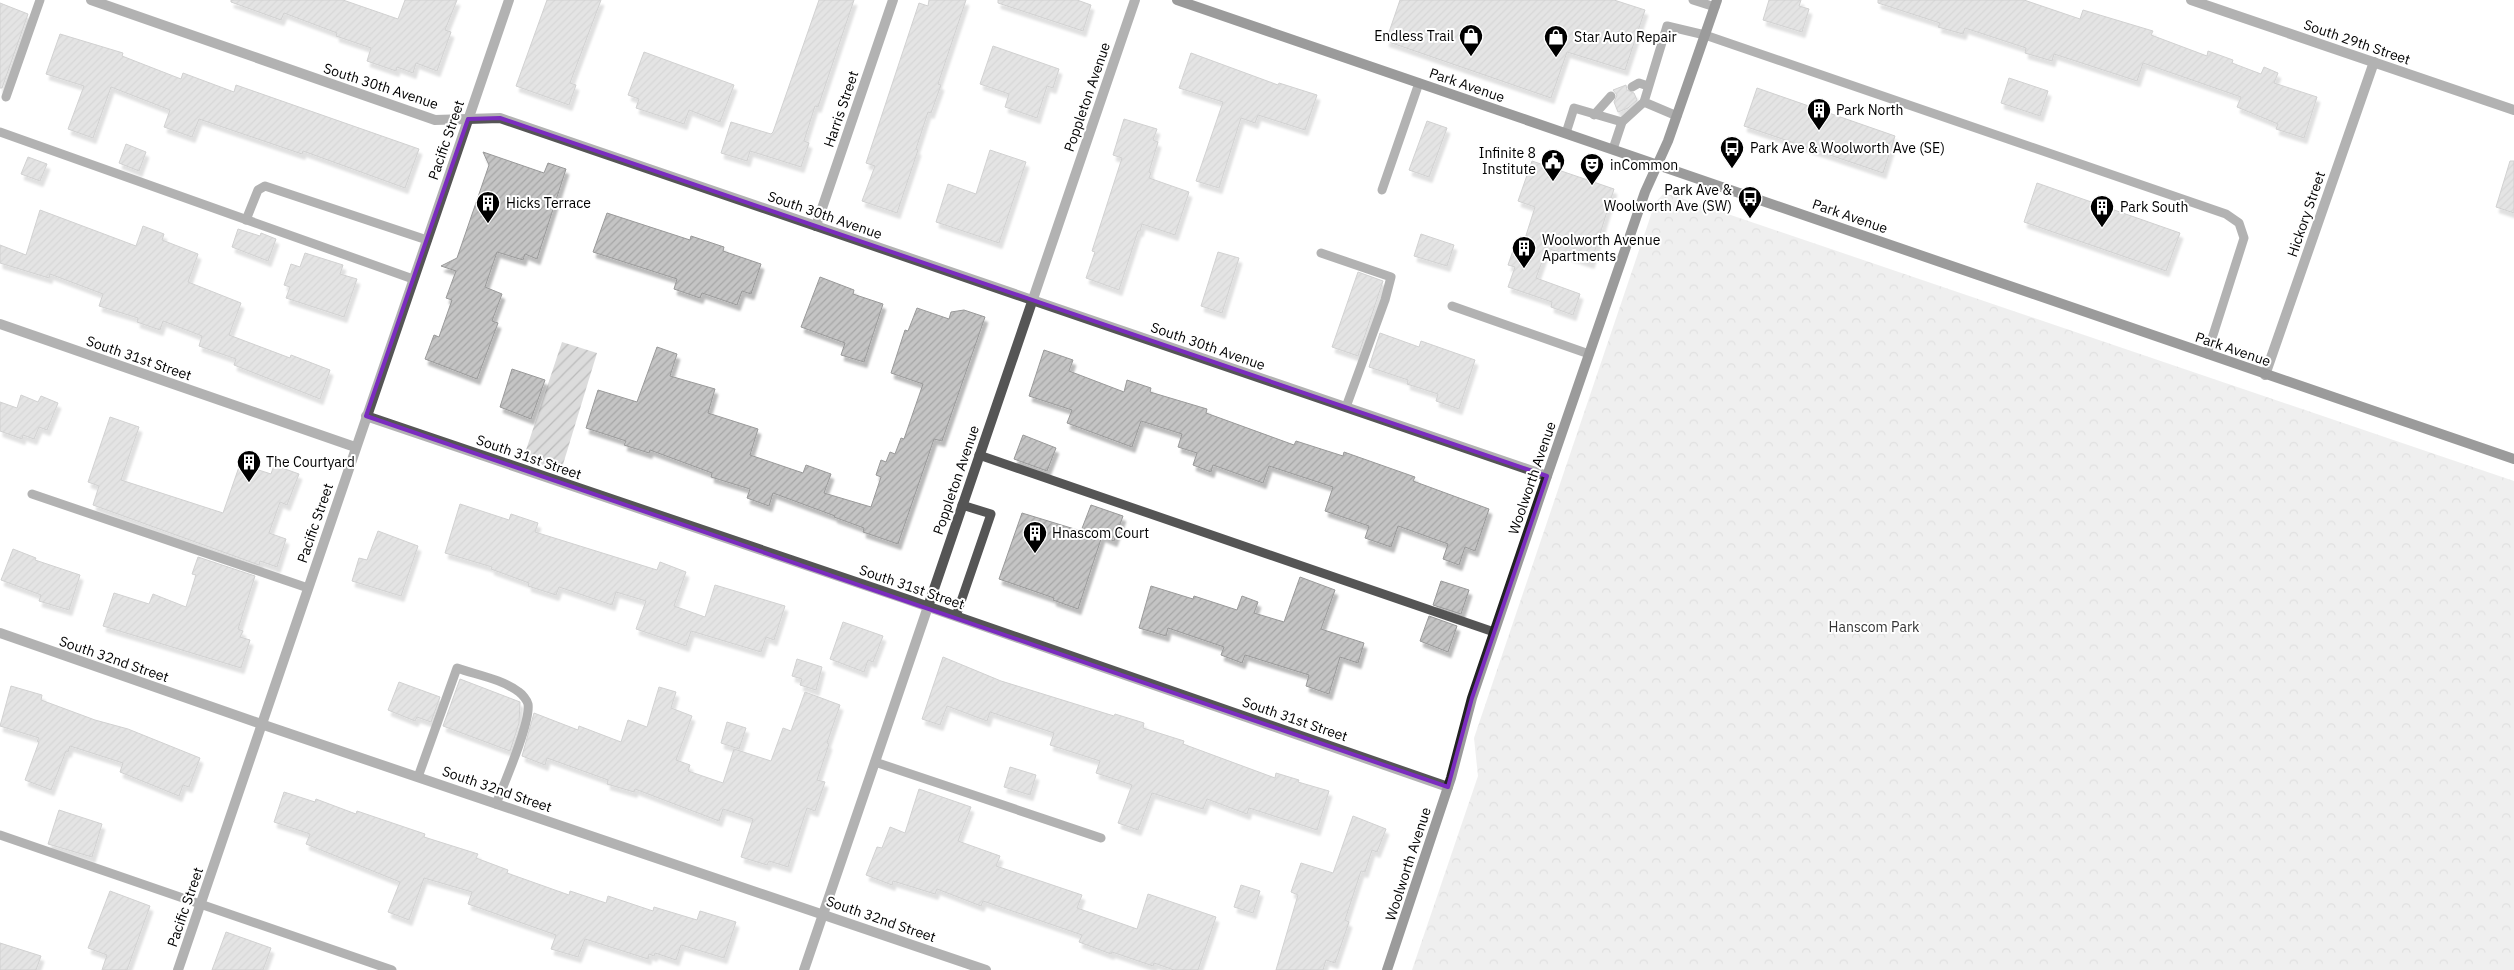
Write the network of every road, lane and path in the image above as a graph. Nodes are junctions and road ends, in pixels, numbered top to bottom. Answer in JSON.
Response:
{"nodes":[{"id":1,"x":40,"y":0,"type":"edge"},
{"id":2,"x":91,"y":0,"type":"edge"},
{"id":3,"x":509,"y":0,"type":"edge"},
{"id":4,"x":893,"y":0,"type":"edge"},
{"id":5,"x":1134,"y":0,"type":"edge"},
{"id":6,"x":1177,"y":0,"type":"edge"},
{"id":7,"x":1693,"y":0,"type":"edge"},
{"id":8,"x":2191,"y":0,"type":"edge"},
{"id":9,"x":1716,"y":4,"type":"edge"},
{"id":10,"x":1705,"y":35,"type":"junction"},
{"id":11,"x":2374,"y":62,"type":"junction"},
{"id":12,"x":1420,"y":83,"type":"junction"},
{"id":13,"x":1648,"y":86,"type":"junction"},
{"id":14,"x":1632,"y":87,"type":"dead end"},
{"id":15,"x":1611,"y":96,"type":"dead end"},
{"id":16,"x":6,"y":97,"type":"dead end"},
{"id":17,"x":1644,"y":102,"type":"junction"},
{"id":18,"x":2514,"y":110,"type":"edge"},
{"id":19,"x":1594,"y":114,"type":"junction"},
{"id":20,"x":1677,"y":116,"type":"junction"},
{"id":21,"x":468,"y":119,"type":"junction"},
{"id":22,"x":1622,"y":122,"type":"junction"},
{"id":23,"x":0,"y":132,"type":"edge"},
{"id":24,"x":1566,"y":133,"type":"junction"},
{"id":25,"x":1613,"y":149,"type":"junction"},
{"id":26,"x":1658,"y":164,"type":"junction"},
{"id":27,"x":1382,"y":190,"type":"dead end"},
{"id":28,"x":246,"y":220,"type":"junction"},
{"id":29,"x":816,"y":226,"type":"junction"},
{"id":30,"x":427,"y":240,"type":"junction"},
{"id":31,"x":1321,"y":252,"type":"dead end"},
{"id":32,"x":413,"y":279,"type":"junction"},
{"id":33,"x":1032,"y":300,"type":"junction"},
{"id":34,"x":1452,"y":306,"type":"dead end"},
{"id":35,"x":0,"y":324,"type":"edge"},
{"id":36,"x":1589,"y":354,"type":"junction"},
{"id":37,"x":2207,"y":354,"type":"junction"},
{"id":38,"x":2266,"y":375,"type":"junction"},
{"id":39,"x":1346,"y":408,"type":"junction"},
{"id":40,"x":366,"y":416,"type":"junction"},
{"id":41,"x":355,"y":447,"type":"junction"},
{"id":42,"x":979,"y":455,"type":"junction"},
{"id":43,"x":2514,"y":459,"type":"edge"},
{"id":44,"x":1546,"y":476,"type":"junction"},
{"id":45,"x":32,"y":494,"type":"dead end"},
{"id":46,"x":962,"y":505,"type":"junction"},
{"id":47,"x":308,"y":588,"type":"junction"},
{"id":48,"x":927,"y":606,"type":"junction"},
{"id":49,"x":956,"y":616,"type":"junction"},
{"id":50,"x":1494,"y":632,"type":"junction"},
{"id":51,"x":0,"y":633,"type":"edge"},
{"id":52,"x":261,"y":724,"type":"junction"},
{"id":53,"x":874,"y":762,"type":"junction"},
{"id":54,"x":418,"y":777,"type":"junction"},
{"id":55,"x":1448,"y":787,"type":"junction"},
{"id":56,"x":496,"y":804,"type":"junction"},
{"id":57,"x":0,"y":835,"type":"edge"},
{"id":58,"x":1101,"y":838,"type":"dead end"},
{"id":59,"x":200,"y":905,"type":"junction"},
{"id":60,"x":823,"y":914,"type":"junction"},
{"id":61,"x":178,"y":970,"type":"edge"},
{"id":62,"x":392,"y":970,"type":"edge"},
{"id":63,"x":804,"y":970,"type":"edge"},
{"id":64,"x":986,"y":970,"type":"edge"},
{"id":65,"x":1387,"y":970,"type":"edge"}],
"edges":[{"from":1,"to":16,"type":"lane"},
{"from":2,"to":21,"type":"street","name":"South 30th Avenue"},
{"from":3,"to":21,"type":"street","name":"Pacific Street"},
{"from":4,"to":29,"type":"street","name":"Harris Street"},
{"from":5,"to":33,"type":"street","name":"Poppleton Avenue"},
{"from":6,"to":12,"type":"street","name":"Park Avenue"},
{"from":7,"to":9,"type":"lane"},
{"from":8,"to":11,"type":"street","name":"South 29th Street"},
{"from":9,"to":10,"type":"street","name":"Woolworth Avenue"},
{"from":10,"to":13,"type":"lane"},
{"from":10,"to":20,"type":"street","name":"Woolworth Avenue"},
{"from":10,"to":37,"type":"lane"},
{"from":11,"to":18,"type":"street","name":"South 29th Street"},
{"from":11,"to":38,"type":"street","name":"Hickory Street"},
{"from":12,"to":24,"type":"street","name":"Park Avenue"},
{"from":12,"to":27,"type":"lane"},
{"from":13,"to":14,"type":"lane"},
{"from":13,"to":17,"type":"lane"},
{"from":15,"to":19,"type":"lane"},
{"from":17,"to":20,"type":"lane"},
{"from":17,"to":22,"type":"lane"},
{"from":19,"to":22,"type":"lane"},
{"from":19,"to":24,"type":"lane"},
{"from":20,"to":26,"type":"street","name":"Woolworth Avenue"},
{"from":21,"to":29,"type":"street","name":"South 30th Avenue"},
{"from":21,"to":30,"type":"street","name":"Pacific Street"},
{"from":22,"to":25,"type":"lane"},
{"from":23,"to":28,"type":"lane"},
{"from":24,"to":25,"type":"street","name":"Park Avenue"},
{"from":25,"to":26,"type":"street","name":"Park Avenue"},
{"from":26,"to":36,"type":"street","name":"Woolworth Avenue"},
{"from":26,"to":37,"type":"street","name":"Park Avenue"},
{"from":28,"to":30,"type":"lane"},
{"from":28,"to":32,"type":"lane"},
{"from":29,"to":33,"type":"street","name":"South 30th Avenue"},
{"from":30,"to":32,"type":"street","name":"Pacific Street"},
{"from":31,"to":39,"type":"lane"},
{"from":32,"to":40,"type":"street","name":"Pacific Street"},
{"from":33,"to":39,"type":"street","name":"South 30th Avenue"},
{"from":33,"to":42,"type":"street","name":"Poppleton Avenue"},
{"from":34,"to":36,"type":"lane"},
{"from":35,"to":41,"type":"street","name":"South 31st Street"},
{"from":36,"to":44,"type":"street","name":"Woolworth Avenue"},
{"from":37,"to":38,"type":"street","name":"Park Avenue"},
{"from":38,"to":43,"type":"street","name":"Park Avenue"},
{"from":39,"to":44,"type":"street","name":"South 30th Avenue"},
{"from":40,"to":41,"type":"street","name":"Pacific Street"},
{"from":40,"to":48,"type":"street","name":"South 31st Street"},
{"from":41,"to":47,"type":"street","name":"Pacific Street"},
{"from":42,"to":46,"type":"street","name":"Poppleton Avenue"},
{"from":42,"to":50,"type":"lane"},
{"from":44,"to":50,"type":"street","name":"Woolworth Avenue"},
{"from":45,"to":47,"type":"lane"},
{"from":46,"to":48,"type":"street","name":"Poppleton Avenue"},
{"from":46,"to":49,"type":"lane"},
{"from":47,"to":52,"type":"street","name":"Pacific Street"},
{"from":48,"to":49,"type":"street","name":"South 31st Street"},
{"from":48,"to":53,"type":"street","name":"Poppleton Avenue"},
{"from":49,"to":55,"type":"street","name":"South 31st Street"},
{"from":50,"to":55,"type":"street","name":"Woolworth Avenue"},
{"from":51,"to":52,"type":"street","name":"South 32nd Street"},
{"from":52,"to":54,"type":"street","name":"South 32nd Street"},
{"from":52,"to":59,"type":"street","name":"Pacific Street"},
{"from":53,"to":58,"type":"lane"},
{"from":53,"to":60,"type":"street","name":"Poppleton Avenue"},
{"from":54,"to":56,"type":"street","name":"South 32nd Street"},
{"from":54,"to":56,"type":"lane"},
{"from":55,"to":65,"type":"street","name":"Woolworth Avenue"},
{"from":56,"to":60,"type":"street","name":"South 32nd Street"},
{"from":57,"to":59,"type":"lane"},
{"from":59,"to":61,"type":"street","name":"Pacific Street"},
{"from":59,"to":62,"type":"lane"},
{"from":60,"to":63,"type":"street","name":"Poppleton Avenue"},
{"from":60,"to":64,"type":"street","name":"South 32nd Street"}]}
